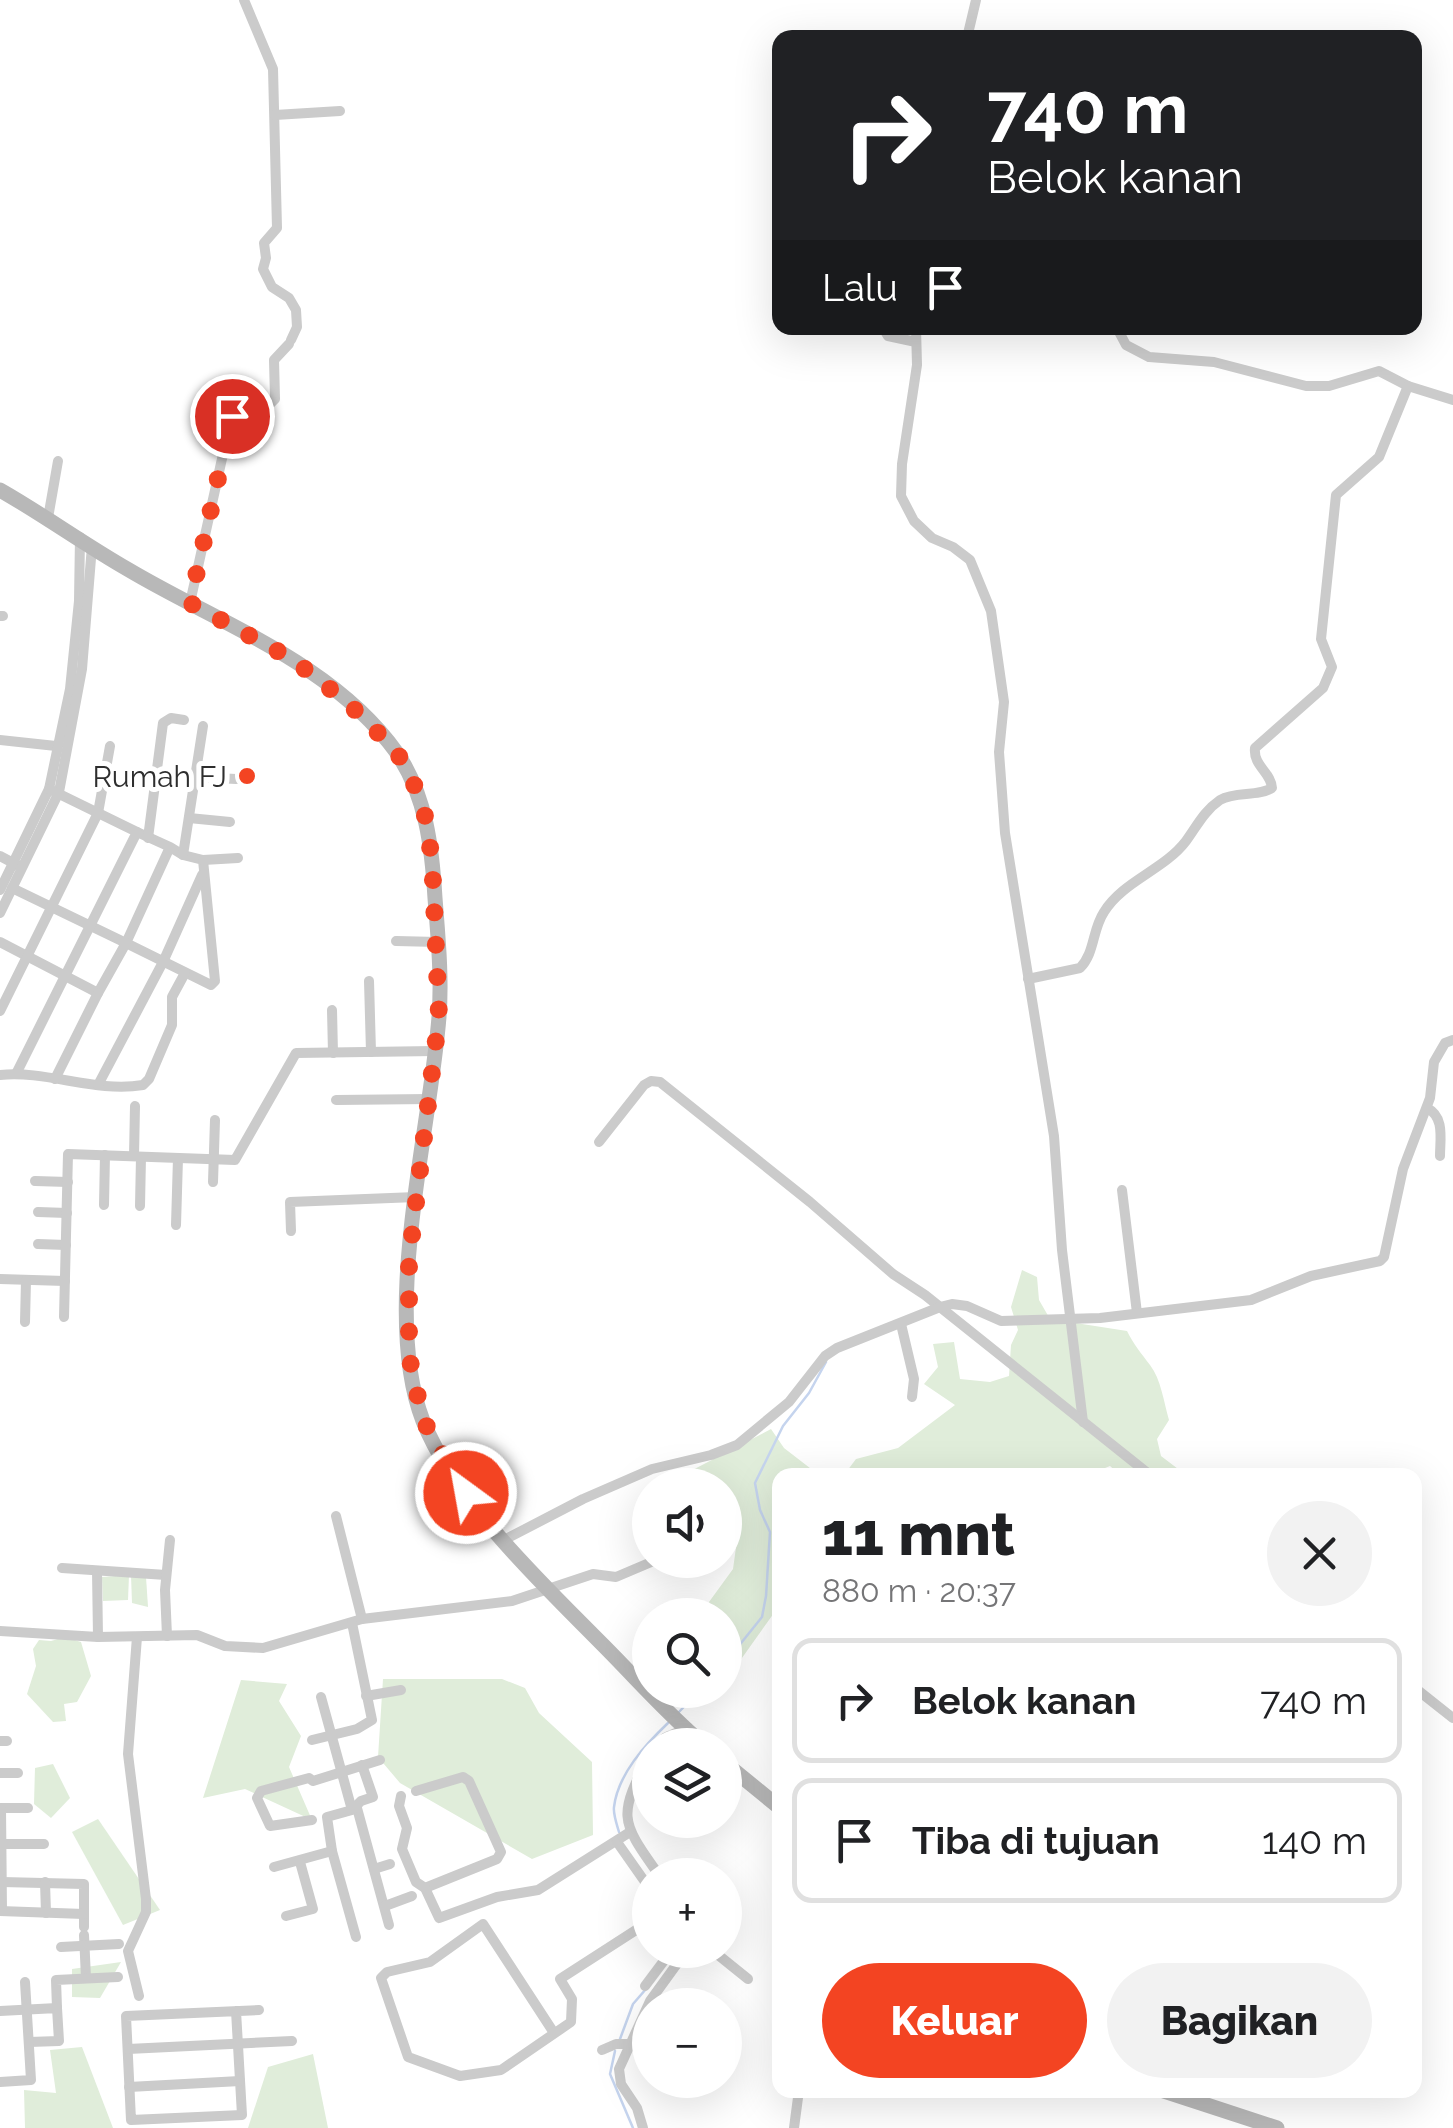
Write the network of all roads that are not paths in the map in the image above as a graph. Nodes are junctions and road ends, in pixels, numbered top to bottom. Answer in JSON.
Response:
{"nodes":[{"id":1,"x":244,"y":0,"type":"edge"},
{"id":2,"x":976,"y":0,"type":"edge"},
{"id":3,"x":969,"y":30,"type":"edge"},
{"id":4,"x":340,"y":111,"type":"dead end"},
{"id":5,"x":275,"y":115,"type":"junction"},
{"id":6,"x":887,"y":335,"type":"edge"},
{"id":7,"x":916,"y":335,"type":"edge"},
{"id":8,"x":1121,"y":335,"type":"edge"},
{"id":9,"x":916,"y":342,"type":"junction"},
{"id":10,"x":1408,"y":386,"type":"junction"},
{"id":11,"x":1453,"y":400,"type":"edge"},
{"id":12,"x":58,"y":460,"type":"dead end"},
{"id":13,"x":0,"y":490,"type":"edge"},
{"id":14,"x":48,"y":518,"type":"junction"},
{"id":15,"x":86,"y":541,"type":"junction"},
{"id":16,"x":190,"y":603,"type":"junction"},
{"id":17,"x":184,"y":720,"type":"dead end"},
{"id":18,"x":203,"y":726,"type":"dead end"},
{"id":19,"x":0,"y":740,"type":"edge"},
{"id":20,"x":56,"y":746,"type":"junction"},
{"id":21,"x":110,"y":746,"type":"dead end"},
{"id":22,"x":197,"y":777,"type":"junction"},
{"id":23,"x":236,"y":779,"type":"dead end"},
{"id":24,"x":54,"y":790,"type":"junction"},
{"id":25,"x":98,"y":813,"type":"junction"},
{"id":26,"x":190,"y":818,"type":"junction"},
{"id":27,"x":230,"y":822,"type":"dead end"},
{"id":28,"x":137,"y":832,"type":"junction"},
{"id":29,"x":148,"y":838,"type":"junction"},
{"id":30,"x":170,"y":847,"type":"junction"},
{"id":31,"x":183,"y":855,"type":"junction"},
{"id":32,"x":0,"y":856,"type":"edge"},
{"id":33,"x":238,"y":858,"type":"dead end"},
{"id":34,"x":18,"y":865,"type":"junction"},
{"id":35,"x":204,"y":865,"type":"junction"},
{"id":36,"x":6,"y":889,"type":"edge"},
{"id":37,"x":50,"y":908,"type":"junction"},
{"id":38,"x":0,"y":913,"type":"edge"},
{"id":39,"x":92,"y":924,"type":"junction"},
{"id":40,"x":396,"y":941,"type":"dead end"},
{"id":41,"x":0,"y":942,"type":"edge"},
{"id":42,"x":438,"y":942,"type":"junction"},
{"id":43,"x":126,"y":943,"type":"junction"},
{"id":44,"x":28,"y":954,"type":"junction"},
{"id":45,"x":163,"y":962,"type":"junction"},
{"id":46,"x":185,"y":972,"type":"junction"},
{"id":47,"x":66,"y":974,"type":"junction"},
{"id":48,"x":1028,"y":978,"type":"junction"},
{"id":49,"x":370,"y":981,"type":"dead end"},
{"id":50,"x":98,"y":993,"type":"junction"},
{"id":51,"x":332,"y":1010,"type":"dead end"},
{"id":52,"x":0,"y":1012,"type":"edge"},
{"id":53,"x":1453,"y":1040,"type":"edge"},
{"id":54,"x":434,"y":1051,"type":"junction"},
{"id":55,"x":371,"y":1052,"type":"junction"},
{"id":56,"x":333,"y":1053,"type":"junction"},
{"id":57,"x":16,"y":1074,"type":"junction"},
{"id":58,"x":0,"y":1075,"type":"edge"},
{"id":59,"x":56,"y":1079,"type":"junction"},
{"id":60,"x":98,"y":1085,"type":"junction"},
{"id":61,"x":336,"y":1100,"type":"dead end"},
{"id":62,"x":428,"y":1100,"type":"junction"},
{"id":63,"x":135,"y":1106,"type":"dead end"},
{"id":64,"x":1427,"y":1108,"type":"junction"},
{"id":65,"x":215,"y":1120,"type":"dead end"},
{"id":66,"x":1447,"y":1132,"type":"edge"},
{"id":67,"x":599,"y":1142,"type":"dead end"},
{"id":68,"x":105,"y":1156,"type":"junction"},
{"id":69,"x":138,"y":1156,"type":"junction"},
{"id":70,"x":1440,"y":1156,"type":"dead end"},
{"id":71,"x":178,"y":1158,"type":"junction"},
{"id":72,"x":214,"y":1159,"type":"junction"},
{"id":73,"x":34,"y":1181,"type":"dead end"},
{"id":74,"x":68,"y":1182,"type":"junction"},
{"id":75,"x":213,"y":1182,"type":"dead end"},
{"id":76,"x":1122,"y":1190,"type":"dead end"},
{"id":77,"x":416,"y":1197,"type":"junction"},
{"id":78,"x":104,"y":1204,"type":"dead end"},
{"id":79,"x":140,"y":1206,"type":"dead end"},
{"id":80,"x":38,"y":1212,"type":"dead end"},
{"id":81,"x":67,"y":1213,"type":"junction"},
{"id":82,"x":176,"y":1225,"type":"dead end"},
{"id":83,"x":291,"y":1230,"type":"dead end"},
{"id":84,"x":38,"y":1244,"type":"dead end"},
{"id":85,"x":66,"y":1245,"type":"junction"},
{"id":86,"x":0,"y":1279,"type":"edge"},
{"id":87,"x":26,"y":1280,"type":"junction"},
{"id":88,"x":65,"y":1281,"type":"junction"},
{"id":89,"x":940,"y":1307,"type":"junction"},
{"id":90,"x":1137,"y":1313,"type":"junction"},
{"id":91,"x":64,"y":1317,"type":"dead end"},
{"id":92,"x":1070,"y":1318,"type":"junction"},
{"id":93,"x":25,"y":1322,"type":"dead end"},
{"id":94,"x":901,"y":1324,"type":"junction"},
{"id":95,"x":912,"y":1398,"type":"dead end"},
{"id":96,"x":1083,"y":1422,"type":"junction"},
{"id":97,"x":1141,"y":1468,"type":"edge"},
{"id":98,"x":336,"y":1516,"type":"dead end"},
{"id":99,"x":170,"y":1540,"type":"dead end"},
{"id":100,"x":504,"y":1540,"type":"junction"},
{"id":101,"x":62,"y":1568,"type":"dead end"},
{"id":102,"x":632,"y":1570,"type":"edge"},
{"id":103,"x":97,"y":1572,"type":"junction"},
{"id":104,"x":166,"y":1575,"type":"junction"},
{"id":105,"x":548,"y":1592,"type":"junction"},
{"id":106,"x":357,"y":1621,"type":"junction"},
{"id":107,"x":0,"y":1631,"type":"edge"},
{"id":108,"x":136,"y":1636,"type":"junction"},
{"id":109,"x":167,"y":1636,"type":"junction"},
{"id":110,"x":98,"y":1637,"type":"junction"},
{"id":111,"x":400,"y":1690,"type":"dead end"},
{"id":112,"x":1422,"y":1694,"type":"edge"},
{"id":113,"x":366,"y":1696,"type":"junction"},
{"id":114,"x":321,"y":1697,"type":"dead end"},
{"id":115,"x":1453,"y":1718,"type":"edge"},
{"id":116,"x":682,"y":1726,"type":"junction"},
{"id":117,"x":679,"y":1728,"type":"edge"},
{"id":118,"x":684,"y":1728,"type":"edge"},
{"id":119,"x":330,"y":1736,"type":"junction"},
{"id":120,"x":312,"y":1740,"type":"dead end"},
{"id":121,"x":380,"y":1760,"type":"dead end"},
{"id":122,"x":362,"y":1765,"type":"junction"},
{"id":123,"x":343,"y":1771,"type":"junction"},
{"id":124,"x":0,"y":1773,"type":"edge"},
{"id":125,"x":18,"y":1773,"type":"dead end"},
{"id":126,"x":742,"y":1777,"type":"edge"},
{"id":127,"x":416,"y":1790,"type":"dead end"},
{"id":128,"x":632,"y":1793,"type":"edge"},
{"id":129,"x":400,"y":1796,"type":"dead end"},
{"id":130,"x":772,"y":1801,"type":"edge"},
{"id":131,"x":1,"y":1808,"type":"edge"},
{"id":132,"x":28,"y":1808,"type":"dead end"},
{"id":133,"x":355,"y":1809,"type":"junction"},
{"id":134,"x":319,"y":1819,"type":"junction"},
{"id":135,"x":625,"y":1837,"type":"junction"},
{"id":136,"x":2,"y":1844,"type":"edge"},
{"id":137,"x":44,"y":1844,"type":"dead end"},
{"id":138,"x":332,"y":1851,"type":"junction"},
{"id":139,"x":635,"y":1858,"type":"edge"},
{"id":140,"x":644,"y":1858,"type":"edge"},
{"id":141,"x":300,"y":1862,"type":"junction"},
{"id":142,"x":390,"y":1864,"type":"dead end"},
{"id":143,"x":274,"y":1867,"type":"dead end"},
{"id":144,"x":374,"y":1869,"type":"junction"},
{"id":145,"x":2,"y":1882,"type":"edge"},
{"id":146,"x":45,"y":1882,"type":"junction"},
{"id":147,"x":425,"y":1888,"type":"junction"},
{"id":148,"x":412,"y":1896,"type":"dead end"},
{"id":149,"x":385,"y":1906,"type":"junction"},
{"id":150,"x":1,"y":1912,"type":"edge"},
{"id":151,"x":46,"y":1912,"type":"junction"},
{"id":152,"x":475,"y":1912,"type":"dead end"},
{"id":153,"x":84,"y":1914,"type":"junction"},
{"id":154,"x":286,"y":1916,"type":"dead end"},
{"id":155,"x":483,"y":1924,"type":"junction"},
{"id":156,"x":390,"y":1925,"type":"dead end"},
{"id":157,"x":632,"y":1932,"type":"edge"},
{"id":158,"x":84,"y":1936,"type":"junction"},
{"id":159,"x":356,"y":1937,"type":"dead end"},
{"id":160,"x":119,"y":1944,"type":"dead end"},
{"id":161,"x":60,"y":1947,"type":"dead end"},
{"id":162,"x":663,"y":1968,"type":"edge"},
{"id":163,"x":669,"y":1968,"type":"edge"},
{"id":164,"x":735,"y":1968,"type":"edge"},
{"id":165,"x":118,"y":1976,"type":"dead end"},
{"id":166,"x":86,"y":1978,"type":"junction"},
{"id":167,"x":748,"y":1978,"type":"dead end"},
{"id":168,"x":25,"y":1982,"type":"dead end"},
{"id":169,"x":645,"y":1986,"type":"dead end"},
{"id":170,"x":139,"y":1996,"type":"dead end"},
{"id":171,"x":57,"y":2008,"type":"junction"},
{"id":172,"x":27,"y":2010,"type":"junction"},
{"id":173,"x":259,"y":2010,"type":"dead end"},
{"id":174,"x":0,"y":2011,"type":"edge"},
{"id":175,"x":236,"y":2011,"type":"junction"},
{"id":176,"x":554,"y":2033,"type":"junction"},
{"id":177,"x":292,"y":2041,"type":"dead end"},
{"id":178,"x":28,"y":2042,"type":"junction"},
{"id":179,"x":238,"y":2043,"type":"junction"},
{"id":180,"x":623,"y":2044,"type":"junction"},
{"id":181,"x":128,"y":2049,"type":"junction"},
{"id":182,"x":602,"y":2050,"type":"dead end"},
{"id":183,"x":0,"y":2082,"type":"edge"},
{"id":184,"x":240,"y":2082,"type":"junction"},
{"id":185,"x":130,"y":2087,"type":"junction"},
{"id":186,"x":798,"y":2098,"type":"edge"},
{"id":187,"x":1185,"y":2098,"type":"edge"},
{"id":188,"x":216,"y":2122,"type":"edge"},
{"id":189,"x":644,"y":2128,"type":"edge"},
{"id":190,"x":794,"y":2128,"type":"edge"},
{"id":191,"x":1277,"y":2128,"type":"edge"}],
"edges":[{"from":1,"to":5,"type":"street"},
{"from":2,"to":3,"type":"street"},
{"from":4,"to":5,"type":"street"},
{"from":5,"to":16,"type":"street"},
{"from":6,"to":9,"type":"street"},
{"from":7,"to":9,"type":"street"},
{"from":8,"to":10,"type":"street"},
{"from":9,"to":48,"type":"street"},
{"from":10,"to":11,"type":"street"},
{"from":10,"to":48,"type":"street"},
{"from":12,"to":14,"type":"street"},
{"from":13,"to":14,"type":"main road"},
{"from":14,"to":15,"type":"main road"},
{"from":15,"to":16,"type":"main road"},
{"from":15,"to":20,"type":"street"},
{"from":15,"to":24,"type":"street"},
{"from":16,"to":42,"type":"main road"},
{"from":17,"to":29,"type":"street"},
{"from":18,"to":22,"type":"street"},
{"from":19,"to":20,"type":"street"},
{"from":20,"to":24,"type":"street"},
{"from":21,"to":25,"type":"street"},
{"from":22,"to":23,"type":"street"},
{"from":22,"to":26,"type":"street"},
{"from":24,"to":25,"type":"street"},
{"from":24,"to":34,"type":"street"},
{"from":25,"to":28,"type":"street"},
{"from":25,"to":37,"type":"street"},
{"from":26,"to":27,"type":"street"},
{"from":26,"to":31,"type":"street"},
{"from":28,"to":29,"type":"street"},
{"from":28,"to":39,"type":"street"},
{"from":29,"to":30,"type":"street"},
{"from":30,"to":31,"type":"street"},
{"from":30,"to":43,"type":"street"},
{"from":31,"to":35,"type":"street"},
{"from":32,"to":34,"type":"street"},
{"from":33,"to":35,"type":"street"},
{"from":34,"to":36,"type":"street"},
{"from":35,"to":45,"type":"street"},
{"from":35,"to":46,"type":"street"},
{"from":36,"to":37,"type":"street"},
{"from":36,"to":38,"type":"street"},
{"from":37,"to":39,"type":"street"},
{"from":37,"to":44,"type":"street"},
{"from":39,"to":43,"type":"street"},
{"from":39,"to":47,"type":"street"},
{"from":40,"to":42,"type":"street"},
{"from":41,"to":44,"type":"street"},
{"from":42,"to":54,"type":"main road"},
{"from":43,"to":45,"type":"street"},
{"from":43,"to":50,"type":"street"},
{"from":44,"to":47,"type":"street"},
{"from":44,"to":52,"type":"street"},
{"from":45,"to":46,"type":"street"},
{"from":45,"to":60,"type":"street"},
{"from":46,"to":60,"type":"street"},
{"from":47,"to":50,"type":"street"},
{"from":47,"to":57,"type":"street"},
{"from":48,"to":92,"type":"street"},
{"from":49,"to":55,"type":"street"},
{"from":50,"to":59,"type":"street"},
{"from":51,"to":56,"type":"street"},
{"from":53,"to":64,"type":"street"},
{"from":54,"to":55,"type":"street"},
{"from":54,"to":62,"type":"main road"},
{"from":55,"to":56,"type":"street"},
{"from":56,"to":72,"type":"street"},
{"from":57,"to":58,"type":"street"},
{"from":57,"to":59,"type":"street"},
{"from":59,"to":60,"type":"street"},
{"from":61,"to":62,"type":"street"},
{"from":62,"to":77,"type":"main road"},
{"from":63,"to":69,"type":"street"},
{"from":64,"to":66,"type":"street"},
{"from":64,"to":90,"type":"street"},
{"from":65,"to":72,"type":"street"},
{"from":66,"to":70,"type":"street"},
{"from":67,"to":89,"type":"street"},
{"from":68,"to":69,"type":"street"},
{"from":68,"to":74,"type":"street"},
{"from":68,"to":78,"type":"street"},
{"from":69,"to":71,"type":"street"},
{"from":69,"to":79,"type":"street"},
{"from":71,"to":72,"type":"street"},
{"from":71,"to":82,"type":"street"},
{"from":72,"to":75,"type":"street"},
{"from":73,"to":74,"type":"street"},
{"from":74,"to":81,"type":"street"},
{"from":76,"to":90,"type":"street"},
{"from":77,"to":83,"type":"street"},
{"from":77,"to":100,"type":"main road"},
{"from":80,"to":81,"type":"street"},
{"from":81,"to":85,"type":"street"},
{"from":84,"to":85,"type":"street"},
{"from":85,"to":88,"type":"street"},
{"from":86,"to":87,"type":"street"},
{"from":87,"to":88,"type":"street"},
{"from":87,"to":93,"type":"street"},
{"from":88,"to":91,"type":"street"},
{"from":89,"to":92,"type":"street"},
{"from":89,"to":94,"type":"street"},
{"from":89,"to":96,"type":"street"},
{"from":90,"to":92,"type":"street"},
{"from":92,"to":96,"type":"street"},
{"from":94,"to":95,"type":"street"},
{"from":94,"to":100,"type":"street"},
{"from":96,"to":97,"type":"street"},
{"from":98,"to":106,"type":"street"},
{"from":99,"to":104,"type":"street"},
{"from":100,"to":105,"type":"main road"},
{"from":101,"to":103,"type":"street"},
{"from":102,"to":105,"type":"street"},
{"from":103,"to":104,"type":"street"},
{"from":103,"to":110,"type":"street"},
{"from":104,"to":109,"type":"street"},
{"from":105,"to":106,"type":"street"},
{"from":105,"to":116,"type":"main road"},
{"from":106,"to":109,"type":"street"},
{"from":106,"to":113,"type":"street"},
{"from":107,"to":110,"type":"street"},
{"from":108,"to":109,"type":"street"},
{"from":108,"to":110,"type":"street"},
{"from":108,"to":170,"type":"street"},
{"from":111,"to":113,"type":"street"},
{"from":112,"to":115,"type":"street"},
{"from":113,"to":119,"type":"street"},
{"from":114,"to":119,"type":"street"},
{"from":116,"to":117,"type":"street"},
{"from":116,"to":118,"type":"main road"},
{"from":119,"to":120,"type":"street"},
{"from":119,"to":123,"type":"street"},
{"from":121,"to":122,"type":"street"},
{"from":122,"to":123,"type":"street"},
{"from":122,"to":133,"type":"street"},
{"from":123,"to":133,"type":"street"},
{"from":123,"to":134,"type":"street"},
{"from":124,"to":125,"type":"street"},
{"from":126,"to":130,"type":"main road"},
{"from":127,"to":147,"type":"street"},
{"from":128,"to":135,"type":"street"},
{"from":129,"to":147,"type":"street"},
{"from":131,"to":132,"type":"street"},
{"from":131,"to":136,"type":"street"},
{"from":133,"to":134,"type":"street"},
{"from":133,"to":144,"type":"street"},
{"from":134,"to":138,"type":"street"},
{"from":135,"to":139,"type":"street"},
{"from":135,"to":140,"type":"street"},
{"from":135,"to":147,"type":"street"},
{"from":136,"to":137,"type":"street"},
{"from":136,"to":145,"type":"street"},
{"from":138,"to":141,"type":"street"},
{"from":138,"to":159,"type":"street"},
{"from":141,"to":143,"type":"street"},
{"from":141,"to":154,"type":"street"},
{"from":142,"to":144,"type":"street"},
{"from":144,"to":149,"type":"street"},
{"from":145,"to":146,"type":"street"},
{"from":145,"to":150,"type":"street"},
{"from":146,"to":151,"type":"street"},
{"from":146,"to":153,"type":"street"},
{"from":148,"to":149,"type":"street"},
{"from":149,"to":156,"type":"street"},
{"from":150,"to":151,"type":"street"},
{"from":151,"to":153,"type":"street"},
{"from":152,"to":155,"type":"street"},
{"from":153,"to":158,"type":"street"},
{"from":155,"to":176,"type":"street"},
{"from":155,"to":176,"type":"street"},
{"from":157,"to":176,"type":"street"},
{"from":158,"to":160,"type":"street"},
{"from":158,"to":161,"type":"street"},
{"from":158,"to":166,"type":"street"},
{"from":162,"to":169,"type":"street"},
{"from":163,"to":180,"type":"street"},
{"from":164,"to":167,"type":"street"},
{"from":165,"to":166,"type":"street"},
{"from":166,"to":171,"type":"street"},
{"from":168,"to":172,"type":"street"},
{"from":171,"to":172,"type":"street"},
{"from":171,"to":178,"type":"street"},
{"from":172,"to":174,"type":"street"},
{"from":172,"to":178,"type":"street"},
{"from":173,"to":175,"type":"street"},
{"from":175,"to":179,"type":"street"},
{"from":175,"to":181,"type":"street"},
{"from":177,"to":179,"type":"street"},
{"from":178,"to":183,"type":"street"},
{"from":179,"to":181,"type":"street"},
{"from":179,"to":184,"type":"street"},
{"from":180,"to":182,"type":"street"},
{"from":180,"to":189,"type":"street"},
{"from":181,"to":185,"type":"street"},
{"from":184,"to":185,"type":"street"},
{"from":184,"to":188,"type":"street"},
{"from":185,"to":188,"type":"street"},
{"from":186,"to":190,"type":"street"},
{"from":187,"to":191,"type":"main road"}]}
